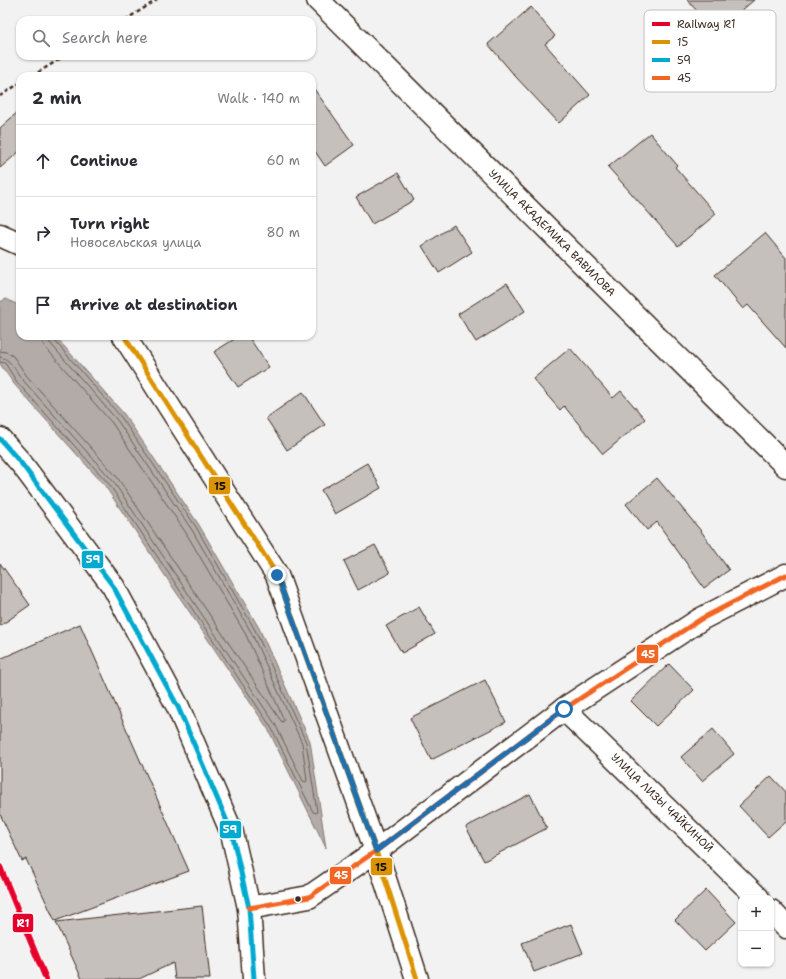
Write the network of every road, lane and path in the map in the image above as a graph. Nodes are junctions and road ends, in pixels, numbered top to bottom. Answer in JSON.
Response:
{"nodes":[{"id":1,"x":158,"y":0,"type":"edge"},
{"id":2,"x":318,"y":0,"type":"edge"},
{"id":3,"x":131,"y":16,"type":"edge"},
{"id":4,"x":58,"y":60,"type":"edge"},
{"id":5,"x":39,"y":72,"type":"edge"},
{"id":6,"x":16,"y":86,"type":"edge"},
{"id":7,"x":0,"y":96,"type":"edge"},
{"id":8,"x":0,"y":235,"type":"edge"},
{"id":9,"x":16,"y":242,"type":"edge"},
{"id":10,"x":127,"y":340,"type":"edge"},
{"id":11,"x":0,"y":439,"type":"edge"},
{"id":12,"x":786,"y":466,"type":"edge"},
{"id":13,"x":786,"y":576,"type":"edge"},
{"id":14,"x":564,"y":709,"type":"junction"},
{"id":15,"x":376,"y":851,"type":"junction"},
{"id":16,"x":755,"y":895,"type":"edge"},
{"id":17,"x":250,"y":908,"type":"junction"},
{"id":18,"x":774,"y":914,"type":"edge"},
{"id":19,"x":786,"y":927,"type":"edge"},
{"id":20,"x":254,"y":979,"type":"edge"},
{"id":21,"x":417,"y":979,"type":"edge"}],
"edges":[{"from":1,"to":3,"type":"path"},
{"from":2,"to":12,"type":"street","name":"УЛИЦА АКАДЕМИКА ВАВИЛОВА"},
{"from":4,"to":5,"type":"path"},
{"from":6,"to":7,"type":"path"},
{"from":8,"to":9,"type":"street"},
{"from":10,"to":15,"type":"street"},
{"from":11,"to":17,"type":"street"},
{"from":13,"to":14,"type":"street"},
{"from":14,"to":15,"type":"street"},
{"from":14,"to":16,"type":"street","name":"УЛИЦА ЛИЗЫ ЧАЙКИНОЙ"},
{"from":15,"to":17,"type":"street"},
{"from":15,"to":21,"type":"street"},
{"from":17,"to":20,"type":"street"},
{"from":18,"to":19,"type":"street"}]}
